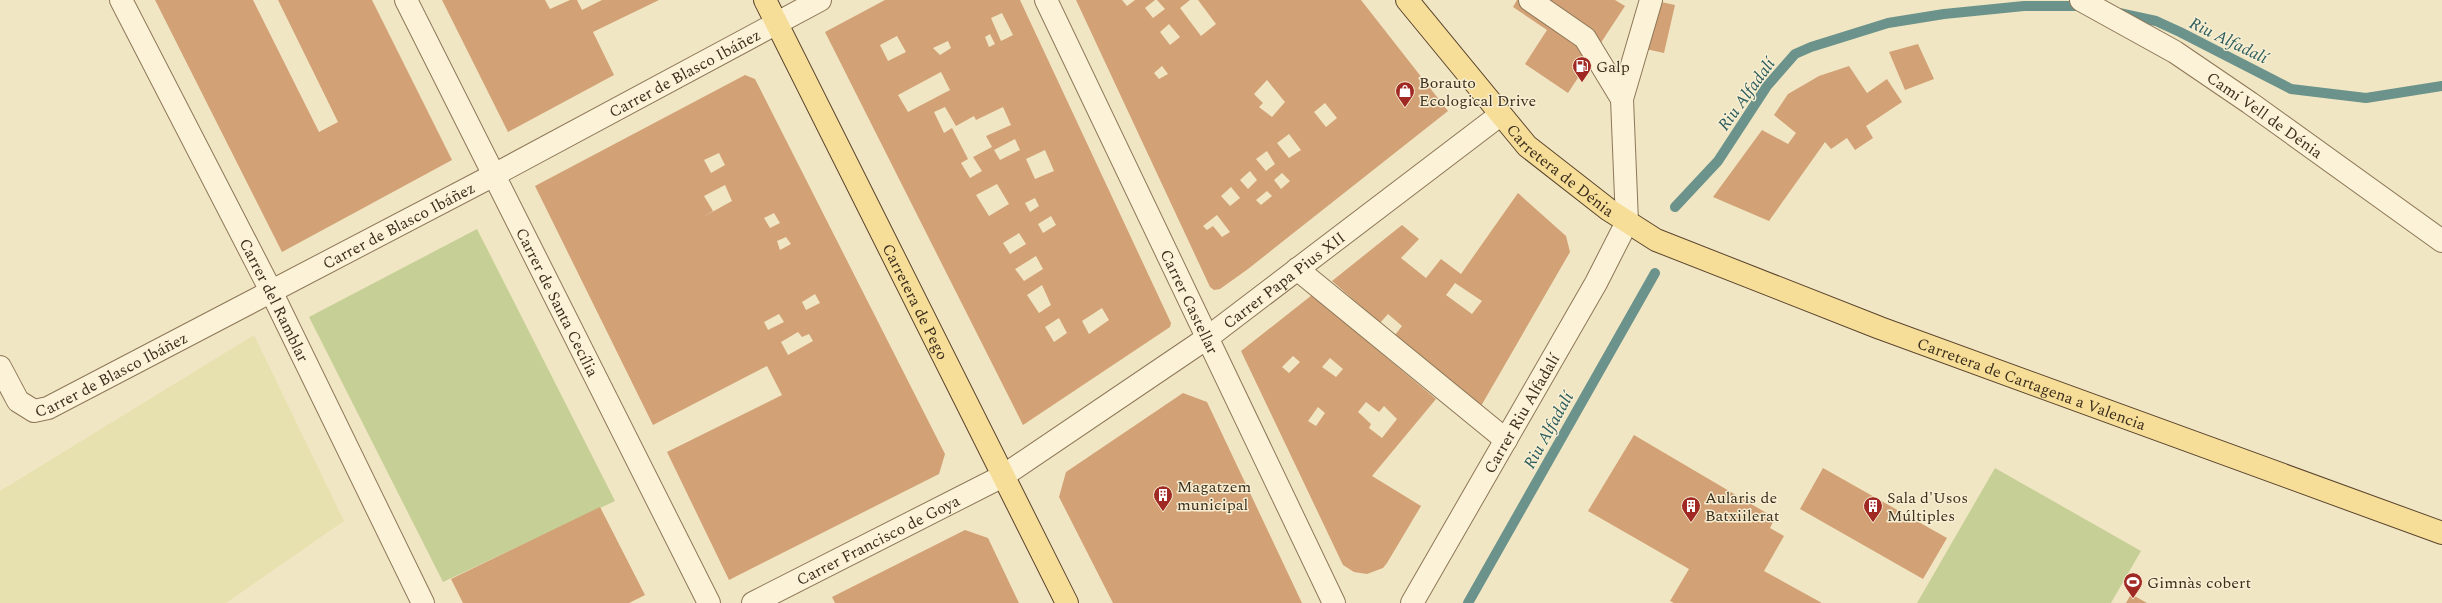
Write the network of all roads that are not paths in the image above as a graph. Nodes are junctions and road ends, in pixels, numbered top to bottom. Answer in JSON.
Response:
{"nodes":[{"id":1,"x":121,"y":0,"type":"edge"},
{"id":2,"x":406,"y":0,"type":"edge"},
{"id":3,"x":765,"y":0,"type":"edge"},
{"id":4,"x":820,"y":0,"type":"edge"},
{"id":5,"x":1046,"y":0,"type":"edge"},
{"id":6,"x":1407,"y":0,"type":"edge"},
{"id":7,"x":1530,"y":0,"type":"edge"},
{"id":8,"x":1652,"y":0,"type":"edge"},
{"id":9,"x":2081,"y":0,"type":"edge"},
{"id":10,"x":777,"y":22,"type":"junction"},
{"id":11,"x":1622,"y":99,"type":"junction"},
{"id":12,"x":1500,"y":115,"type":"junction"},
{"id":13,"x":494,"y":175,"type":"junction"},
{"id":14,"x":1628,"y":222,"type":"junction"},
{"id":15,"x":2442,"y":241,"type":"edge"},
{"id":16,"x":1297,"y":269,"type":"junction"},
{"id":17,"x":271,"y":291,"type":"junction"},
{"id":18,"x":1207,"y":338,"type":"junction"},
{"id":19,"x":0,"y":367,"type":"edge"},
{"id":20,"x":1506,"y":440,"type":"junction"},
{"id":21,"x":1003,"y":476,"type":"junction"},
{"id":22,"x":2442,"y":533,"type":"edge"},
{"id":23,"x":423,"y":603,"type":"edge"},
{"id":24,"x":709,"y":603,"type":"edge"},
{"id":25,"x":753,"y":603,"type":"edge"},
{"id":26,"x":1067,"y":603,"type":"edge"},
{"id":27,"x":1334,"y":603,"type":"edge"},
{"id":28,"x":1412,"y":603,"type":"edge"}],
"edges":[{"from":1,"to":17,"type":"street","name":"Carrer del Ramblar"},
{"from":2,"to":13,"type":"street","name":"Carrer de Santa Cecília"},
{"from":3,"to":10,"type":"main road","name":"Carretera de Pego"},
{"from":4,"to":10,"type":"street","name":"Carrer de Blasco Ibáñez"},
{"from":5,"to":18,"type":"street","name":"Carrer Castellar"},
{"from":6,"to":12,"type":"main road","name":"Carretera de Dénia"},
{"from":7,"to":11,"type":"street"},
{"from":8,"to":11,"type":"street"},
{"from":9,"to":15,"type":"street","name":"Camí Vell de Dénia"},
{"from":10,"to":13,"type":"street","name":"Carrer de Blasco Ibáñez"},
{"from":10,"to":21,"type":"main road","name":"Carretera de Pego"},
{"from":11,"to":14,"type":"street"},
{"from":12,"to":14,"type":"main road","name":"Carretera de Dénia"},
{"from":12,"to":16,"type":"street","name":"Carrer Papa Pius XII"},
{"from":13,"to":17,"type":"street","name":"Carrer de Blasco Ibáñez"},
{"from":13,"to":24,"type":"street","name":"Carrer de Santa Cecília"},
{"from":14,"to":20,"type":"street","name":"Carrer Riu Alfadalí"},
{"from":14,"to":22,"type":"main road","name":"Carretera de Cartagena a Valencia"},
{"from":16,"to":18,"type":"street","name":"Carrer Papa Pius XII"},
{"from":16,"to":20,"type":"street"},
{"from":17,"to":19,"type":"street","name":"Carrer de Blasco Ibáñez"},
{"from":17,"to":23,"type":"street","name":"Carrer del Ramblar"},
{"from":18,"to":21,"type":"street","name":"Carrer Papa Pius XII"},
{"from":18,"to":27,"type":"street","name":"Carrer Castellar"},
{"from":20,"to":28,"type":"street","name":"Carrer Riu Alfadalí"},
{"from":21,"to":25,"type":"street","name":"Carrer Francisco de Goya"},
{"from":21,"to":26,"type":"main road","name":"Carretera de Pego"}]}
